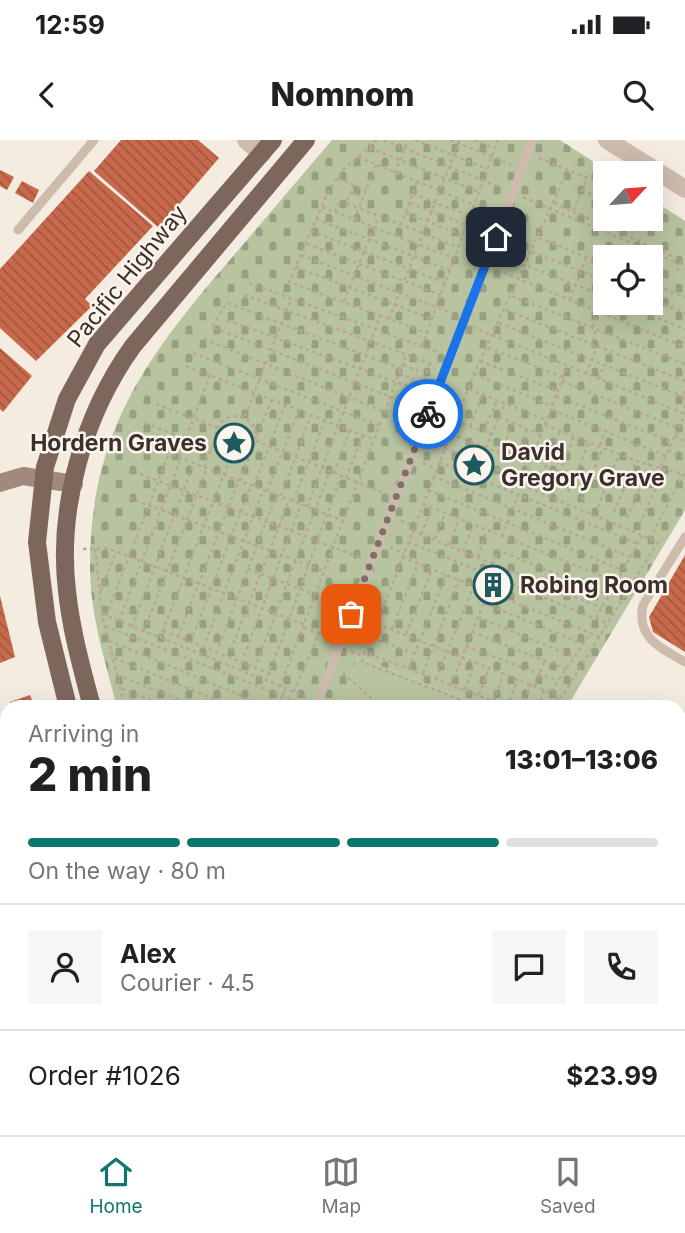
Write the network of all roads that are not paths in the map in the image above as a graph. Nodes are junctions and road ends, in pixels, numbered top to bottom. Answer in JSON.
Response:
{"nodes":[{"id":1,"x":94,"y":140,"type":"edge"},
{"id":2,"x":246,"y":140,"type":"edge"},
{"id":3,"x":306,"y":140,"type":"edge"},
{"id":4,"x":533,"y":140,"type":"edge"},
{"id":5,"x":607,"y":140,"type":"edge"},
{"id":6,"x":267,"y":147,"type":"edge"},
{"id":7,"x":685,"y":189,"type":"edge"},
{"id":8,"x":18,"y":230,"type":"dead end"},
{"id":9,"x":43,"y":477,"type":"junction"},
{"id":10,"x":0,"y":484,"type":"edge"},
{"id":11,"x":74,"y":484,"type":"junction"},
{"id":12,"x":685,"y":537,"type":"edge"},
{"id":13,"x":685,"y":662,"type":"edge"},
{"id":14,"x":66,"y":700,"type":"edge"},
{"id":15,"x":91,"y":700,"type":"edge"},
{"id":16,"x":317,"y":700,"type":"edge"}],
"edges":[{"from":1,"to":8,"type":"lane"},
{"from":2,"to":6,"type":"street"},
{"from":3,"to":11,"type":"main road"},
{"from":4,"to":16,"type":"lane"},
{"from":5,"to":7,"type":"street"},
{"from":6,"to":9,"type":"main road","name":"Pacific Highway"},
{"from":9,"to":10,"type":"main road"},
{"from":9,"to":11,"type":"main road"},
{"from":9,"to":14,"type":"main road","name":"Pacific Highway"},
{"from":11,"to":15,"type":"main road"},
{"from":12,"to":13,"type":"lane"}]}
